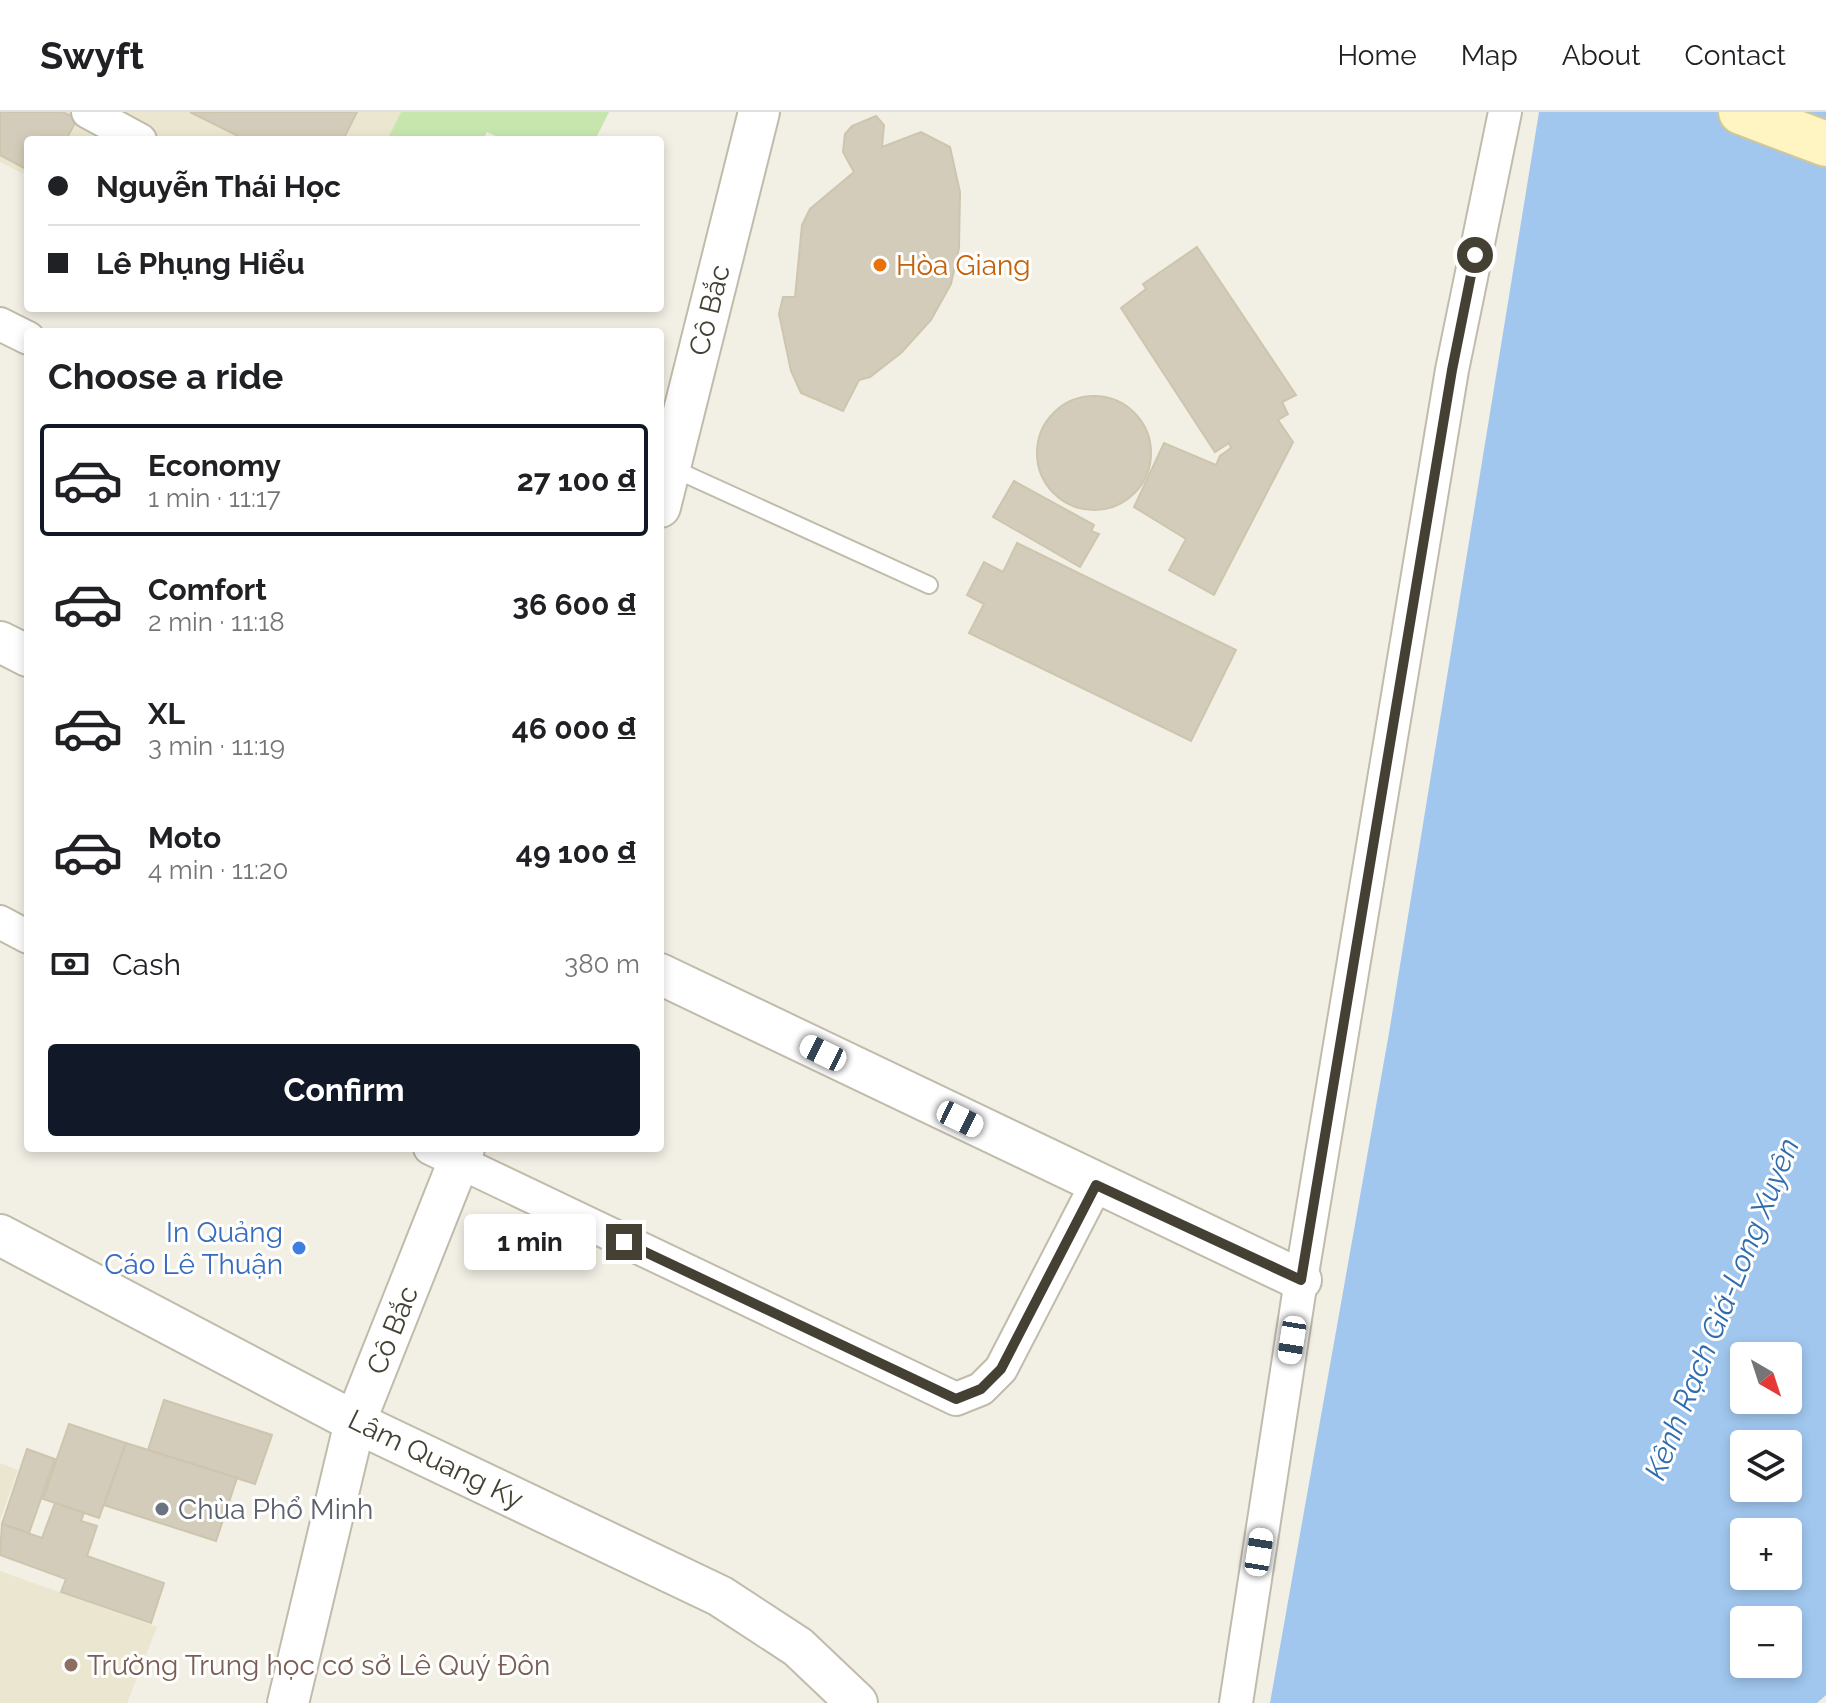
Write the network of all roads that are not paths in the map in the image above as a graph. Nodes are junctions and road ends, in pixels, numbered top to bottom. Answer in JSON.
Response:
{"nodes":[{"id":1,"x":1505,"y":112,"type":"edge"},
{"id":2,"x":1741,"y":112,"type":"edge"},
{"id":3,"x":753,"y":114,"type":"edge"},
{"id":4,"x":1826,"y":144,"type":"edge"},
{"id":5,"x":0,"y":324,"type":"edge"},
{"id":6,"x":24,"y":336,"type":"edge"},
{"id":7,"x":670,"y":468,"type":"junction"},
{"id":8,"x":664,"y":491,"type":"edge"},
{"id":9,"x":929,"y":585,"type":"dead end"},
{"id":10,"x":0,"y":642,"type":"edge"},
{"id":11,"x":24,"y":654,"type":"edge"},
{"id":12,"x":0,"y":922,"type":"edge"},
{"id":13,"x":24,"y":935,"type":"edge"},
{"id":14,"x":664,"y":976,"type":"edge"},
{"id":15,"x":451,"y":1153,"type":"edge"},
{"id":16,"x":1096,"y":1185,"type":"junction"},
{"id":17,"x":0,"y":1235,"type":"edge"},
{"id":18,"x":1301,"y":1280,"type":"junction"},
{"id":19,"x":355,"y":1422,"type":"junction"},
{"id":20,"x":288,"y":1703,"type":"edge"},
{"id":21,"x":857,"y":1703,"type":"edge"},
{"id":22,"x":1236,"y":1703,"type":"edge"}],
"edges":[{"from":1,"to":18,"type":"street"},
{"from":2,"to":4,"type":"main road"},
{"from":3,"to":7,"type":"street","name":"Cô Bắc"},
{"from":5,"to":6,"type":"street"},
{"from":7,"to":8,"type":"street","name":"Cô Bắc"},
{"from":7,"to":9,"type":"lane"},
{"from":10,"to":11,"type":"street"},
{"from":12,"to":13,"type":"street"},
{"from":14,"to":16,"type":"street"},
{"from":15,"to":16,"type":"street"},
{"from":15,"to":19,"type":"street","name":"Cô Bắc"},
{"from":16,"to":18,"type":"street"},
{"from":17,"to":19,"type":"street","name":"Lâm Quang Ky"},
{"from":18,"to":22,"type":"street"},
{"from":19,"to":20,"type":"street","name":"Cô Bắc"},
{"from":19,"to":21,"type":"street","name":"Lâm Quang Ky"}]}
